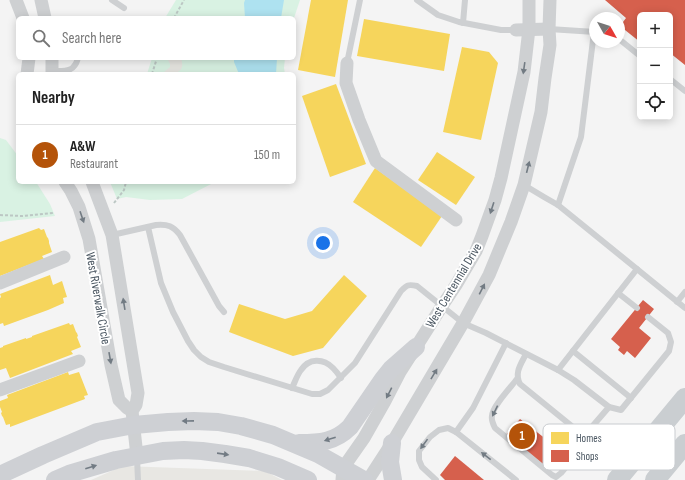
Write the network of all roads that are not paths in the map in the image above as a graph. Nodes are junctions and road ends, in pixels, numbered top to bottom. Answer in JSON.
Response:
{"nodes":[{"id":1,"x":41,"y":0,"type":"edge"},
{"id":2,"x":112,"y":0,"type":"edge"},
{"id":3,"x":360,"y":0,"type":"edge"},
{"id":4,"x":417,"y":0,"type":"edge"},
{"id":5,"x":465,"y":0,"type":"edge"},
{"id":6,"x":530,"y":0,"type":"edge"},
{"id":7,"x":550,"y":0,"type":"edge"},
{"id":8,"x":19,"y":2,"type":"edge"},
{"id":9,"x":424,"y":2,"type":"edge"},
{"id":10,"x":124,"y":8,"type":"dead end"},
{"id":11,"x":22,"y":16,"type":"edge"},
{"id":12,"x":45,"y":16,"type":"edge"},
{"id":13,"x":463,"y":23,"type":"junction"},
{"id":14,"x":529,"y":29,"type":"junction"},
{"id":15,"x":549,"y":29,"type":"junction"},
{"id":16,"x":516,"y":30,"type":"joint"},
{"id":17,"x":589,"y":32,"type":"edge"},
{"id":18,"x":625,"y":44,"type":"edge"},
{"id":19,"x":592,"y":48,"type":"edge"},
{"id":20,"x":637,"y":54,"type":"edge"},
{"id":21,"x":29,"y":60,"type":"edge"},
{"id":22,"x":78,"y":60,"type":"edge"},
{"id":23,"x":347,"y":63,"type":"joint"},
{"id":24,"x":52,"y":68,"type":"edge"},
{"id":25,"x":27,"y":72,"type":"edge"},
{"id":26,"x":673,"y":81,"type":"edge"},
{"id":27,"x":685,"y":91,"type":"edge"},
{"id":28,"x":66,"y":184,"type":"edge"},
{"id":29,"x":93,"y":184,"type":"edge"},
{"id":30,"x":524,"y":185,"type":"junction"},
{"id":31,"x":558,"y":205,"type":"junction"},
{"id":32,"x":456,"y":220,"type":"dead end"},
{"id":33,"x":148,"y":227,"type":"junction"},
{"id":34,"x":112,"y":235,"type":"junction"},
{"id":35,"x":64,"y":257,"type":"dead end"},
{"id":36,"x":637,"y":269,"type":"junction"},
{"id":37,"x":0,"y":283,"type":"edge"},
{"id":38,"x":685,"y":292,"type":"edge"},
{"id":39,"x":618,"y":293,"type":"junction"},
{"id":40,"x":677,"y":302,"type":"junction"},
{"id":41,"x":442,"y":306,"type":"junction"},
{"id":42,"x":637,"y":308,"type":"dead end"},
{"id":43,"x":685,"y":308,"type":"edge"},
{"id":44,"x":224,"y":312,"type":"dead end"},
{"id":45,"x":648,"y":317,"type":"dead end"},
{"id":46,"x":464,"y":323,"type":"junction"},
{"id":47,"x":506,"y":343,"type":"junction"},
{"id":48,"x":416,"y":347,"type":"junction"},
{"id":49,"x":573,"y":351,"type":"junction"},
{"id":50,"x":526,"y":354,"type":"junction"},
{"id":51,"x":79,"y":361,"type":"dead end"},
{"id":52,"x":558,"y":370,"type":"junction"},
{"id":53,"x":341,"y":378,"type":"junction"},
{"id":54,"x":517,"y":379,"type":"junction"},
{"id":55,"x":292,"y":388,"type":"junction"},
{"id":56,"x":0,"y":390,"type":"edge"},
{"id":57,"x":631,"y":398,"type":"junction"},
{"id":58,"x":685,"y":398,"type":"edge"},
{"id":59,"x":609,"y":407,"type":"junction"},
{"id":60,"x":133,"y":418,"type":"junction"},
{"id":61,"x":569,"y":424,"type":"edge"},
{"id":62,"x":594,"y":424,"type":"edge"},
{"id":63,"x":663,"y":424,"type":"edge"},
{"id":64,"x":456,"y":432,"type":"junction"},
{"id":65,"x":292,"y":442,"type":"junction"},
{"id":66,"x":392,"y":443,"type":"junction"},
{"id":67,"x":685,"y":444,"type":"edge"},
{"id":68,"x":137,"y":456,"type":"junction"},
{"id":69,"x":675,"y":456,"type":"edge"},
{"id":70,"x":543,"y":468,"type":"edge"},
{"id":71,"x":546,"y":470,"type":"edge"},
{"id":72,"x":563,"y":470,"type":"edge"},
{"id":73,"x":625,"y":470,"type":"edge"},
{"id":74,"x":663,"y":470,"type":"edge"},
{"id":75,"x":342,"y":474,"type":"edge"},
{"id":76,"x":0,"y":475,"type":"edge"},
{"id":77,"x":55,"y":480,"type":"edge"},
{"id":78,"x":138,"y":480,"type":"edge"},
{"id":79,"x":308,"y":480,"type":"edge"},
{"id":80,"x":364,"y":480,"type":"edge"},
{"id":81,"x":368,"y":480,"type":"edge"},
{"id":82,"x":393,"y":480,"type":"edge"},
{"id":83,"x":436,"y":480,"type":"edge"},
{"id":84,"x":516,"y":480,"type":"edge"},
{"id":85,"x":617,"y":480,"type":"edge"},
{"id":86,"x":655,"y":480,"type":"edge"}],
"edges":[{"from":1,"to":12,"type":"street"},
{"from":2,"to":10,"type":"lane"},
{"from":3,"to":23,"type":"lane"},
{"from":4,"to":9,"type":"lane"},
{"from":5,"to":13,"type":"lane"},
{"from":6,"to":14,"type":"street","name":"West Centennial Drive"},
{"from":7,"to":15,"type":"street","name":"West Centennial Drive"},
{"from":8,"to":11,"type":"street"},
{"from":9,"to":13,"type":"lane"},
{"from":13,"to":16,"type":"lane"},
{"from":14,"to":15,"type":"street"},
{"from":14,"to":16,"type":"street"},
{"from":14,"to":41,"type":"street","name":"West Centennial Drive","one_way":true},
{"from":15,"to":17,"type":"lane"},
{"from":30,"to":15,"type":"street","name":"West Centennial Drive","one_way":true},
{"from":18,"to":20,"type":"lane"},
{"from":19,"to":31,"type":"lane"},
{"from":21,"to":25,"type":"street"},
{"from":22,"to":24,"type":"lane"},
{"from":23,"to":32,"type":"street"},
{"from":26,"to":27,"type":"lane"},
{"from":28,"to":60,"type":"street","name":"West Riverwalk Circle","one_way":true},
{"from":29,"to":34,"type":"street","name":"West Riverwalk Circle"},
{"from":30,"to":31,"type":"lane"},
{"from":46,"to":30,"type":"street","name":"West Centennial Drive","one_way":true},
{"from":31,"to":36,"type":"lane"},
{"from":33,"to":34,"type":"lane"},
{"from":33,"to":44,"type":"lane"},
{"from":33,"to":55,"type":"lane"},
{"from":60,"to":34,"type":"street","name":"West Riverwalk Circle","one_way":true},
{"from":35,"to":37,"type":"street"},
{"from":36,"to":39,"type":"lane"},
{"from":36,"to":40,"type":"lane"},
{"from":38,"to":40,"type":"lane"},
{"from":39,"to":42,"type":"lane"},
{"from":39,"to":49,"type":"lane"},
{"from":40,"to":43,"type":"lane"},
{"from":41,"to":46,"type":"lane"},
{"from":41,"to":48,"type":"street","name":"West Centennial Drive"},
{"from":41,"to":53,"type":"lane"},
{"from":45,"to":57,"type":"lane"},
{"from":46,"to":47,"type":"lane"},
{"from":66,"to":46,"type":"street","name":"West Centennial Drive","one_way":true},
{"from":47,"to":50,"type":"lane"},
{"from":47,"to":64,"type":"lane"},
{"from":48,"to":65,"type":"street","one_way":true},
{"from":48,"to":75,"type":"street","name":"West Centennial Drive","one_way":true},
{"from":49,"to":52,"type":"lane"},
{"from":49,"to":57,"type":"lane"},
{"from":50,"to":52,"type":"lane"},
{"from":50,"to":54,"type":"lane"},
{"from":51,"to":56,"type":"street"},
{"from":52,"to":59,"type":"lane"},
{"from":53,"to":55,"type":"lane"},
{"from":53,"to":55,"type":"lane"},
{"from":54,"to":61,"type":"lane"},
{"from":54,"to":70,"type":"lane","one_way":true},
{"from":57,"to":59,"type":"lane"},
{"from":58,"to":63,"type":"main road"},
{"from":59,"to":62,"type":"lane"},
{"from":65,"to":60,"type":"street","one_way":true},
{"from":60,"to":68,"type":"street","name":"West Riverwalk Circle"},
{"from":60,"to":76,"type":"street"},
{"from":64,"to":83,"type":"lane","one_way":true},
{"from":84,"to":64,"type":"lane","one_way":true},
{"from":65,"to":75,"type":"street"},
{"from":66,"to":81,"type":"street","name":"West Centennial Drive"},
{"from":66,"to":82,"type":"street"},
{"from":67,"to":69,"type":"main road"},
{"from":77,"to":68,"type":"street","one_way":true},
{"from":68,"to":78,"type":"lane"},
{"from":68,"to":79,"type":"street","one_way":true},
{"from":71,"to":72,"type":"lane","one_way":true},
{"from":73,"to":85,"type":"main road"},
{"from":74,"to":86,"type":"main road"},
{"from":75,"to":80,"type":"street"}]}
